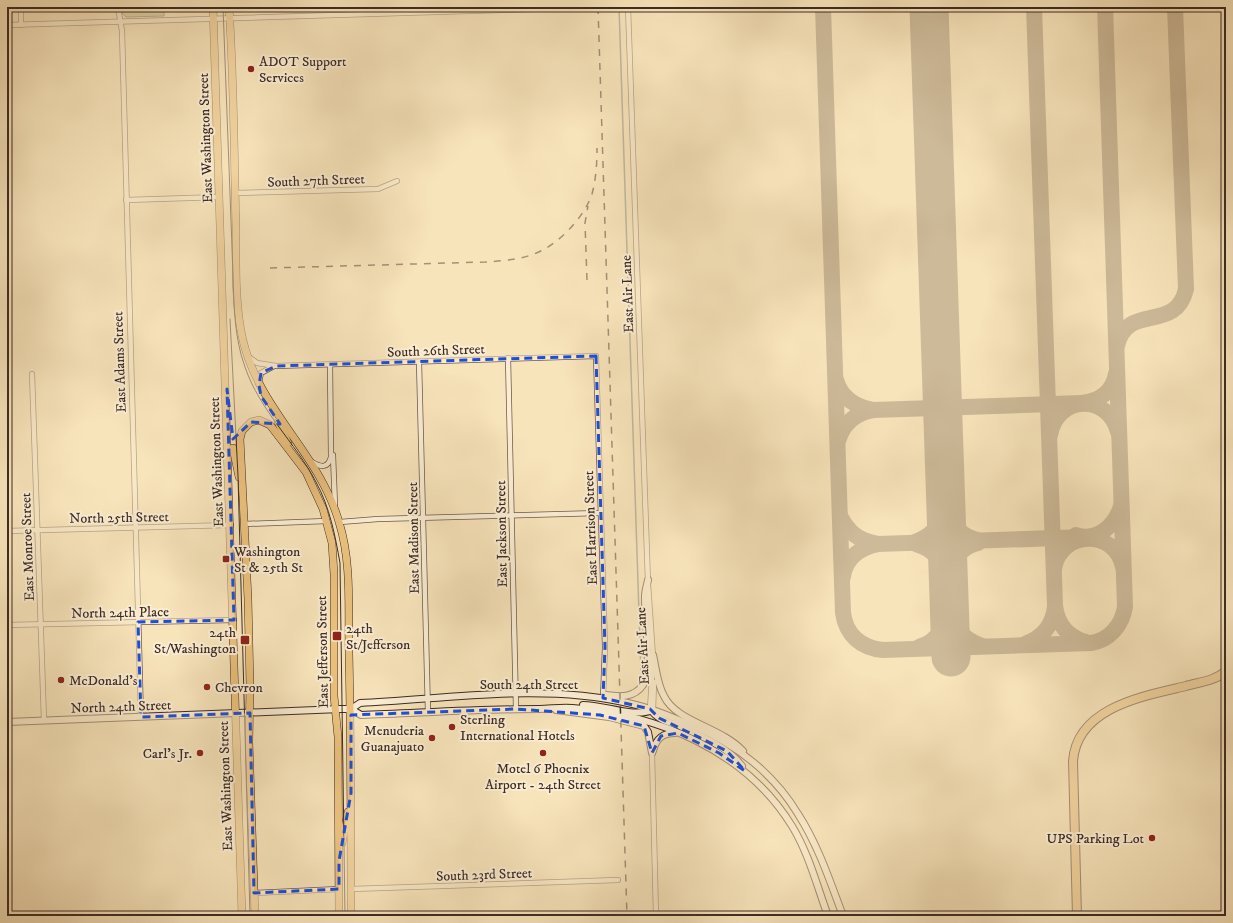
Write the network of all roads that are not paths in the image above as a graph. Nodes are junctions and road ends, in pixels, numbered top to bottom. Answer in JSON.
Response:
{"nodes":[{"id":1,"x":21,"y":7,"type":"edge"},
{"id":2,"x":118,"y":7,"type":"edge"},
{"id":3,"x":213,"y":7,"type":"edge"},
{"id":4,"x":229,"y":7,"type":"edge"},
{"id":5,"x":628,"y":7,"type":"edge"},
{"id":6,"x":569,"y":8,"type":"dead end"},
{"id":7,"x":227,"y":19,"type":"junction"},
{"id":8,"x":213,"y":20,"type":"junction"},
{"id":9,"x":120,"y":22,"type":"junction"},
{"id":10,"x":7,"y":25,"type":"edge"},
{"id":11,"x":21,"y":25,"type":"junction"},
{"id":12,"x":1226,"y":84,"type":"edge"},
{"id":13,"x":1226,"y":91,"type":"edge"},
{"id":14,"x":397,"y":181,"type":"dead end"},
{"id":15,"x":235,"y":193,"type":"junction"},
{"id":16,"x":220,"y":197,"type":"junction"},
{"id":17,"x":126,"y":200,"type":"junction"},
{"id":18,"x":237,"y":292,"type":"joint"},
{"id":19,"x":246,"y":354,"type":"junction"},
{"id":20,"x":596,"y":356,"type":"joint"},
{"id":21,"x":508,"y":358,"type":"junction"},
{"id":22,"x":419,"y":362,"type":"junction"},
{"id":23,"x":330,"y":365,"type":"junction"},
{"id":24,"x":276,"y":366,"type":"junction"},
{"id":25,"x":32,"y":374,"type":"dead end"},
{"id":26,"x":259,"y":385,"type":"junction"},
{"id":27,"x":227,"y":389,"type":"junction"},
{"id":28,"x":254,"y":421,"type":"joint"},
{"id":29,"x":332,"y":450,"type":"junction"},
{"id":30,"x":291,"y":453,"type":"junction"},
{"id":31,"x":311,"y":461,"type":"junction"},
{"id":32,"x":242,"y":485,"type":"junction"},
{"id":33,"x":335,"y":507,"type":"junction"},
{"id":34,"x":600,"y":513,"type":"junction"},
{"id":35,"x":512,"y":516,"type":"junction"},
{"id":36,"x":423,"y":518,"type":"junction"},
{"id":37,"x":327,"y":521,"type":"junction"},
{"id":38,"x":340,"y":522,"type":"junction"},
{"id":39,"x":244,"y":524,"type":"junction"},
{"id":40,"x":231,"y":525,"type":"junction"},
{"id":41,"x":135,"y":527,"type":"junction"},
{"id":42,"x":37,"y":530,"type":"junction"},
{"id":43,"x":7,"y":531,"type":"edge"},
{"id":44,"x":648,"y":580,"type":"junction"},
{"id":45,"x":234,"y":620,"type":"junction"},
{"id":46,"x":138,"y":622,"type":"junction"},
{"id":47,"x":40,"y":625,"type":"junction"},
{"id":48,"x":7,"y":626,"type":"edge"},
{"id":49,"x":653,"y":655,"type":"junction"},
{"id":50,"x":1226,"y":671,"type":"edge"},
{"id":51,"x":516,"y":694,"type":"junction"},
{"id":52,"x":604,"y":696,"type":"junction"},
{"id":53,"x":428,"y":700,"type":"junction"},
{"id":54,"x":572,"y":708,"type":"junction"},
{"id":55,"x":351,"y":709,"type":"junction"},
{"id":56,"x":516,"y":709,"type":"junction"},
{"id":57,"x":551,"y":709,"type":"junction"},
{"id":58,"x":335,"y":710,"type":"junction"},
{"id":59,"x":651,"y":710,"type":"junction"},
{"id":60,"x":250,"y":712,"type":"junction"},
{"id":61,"x":236,"y":713,"type":"junction"},
{"id":62,"x":428,"y":713,"type":"junction"},
{"id":63,"x":141,"y":717,"type":"junction"},
{"id":64,"x":44,"y":720,"type":"junction"},
{"id":65,"x":7,"y":722,"type":"edge"},
{"id":66,"x":678,"y":733,"type":"junction"},
{"id":67,"x":652,"y":753,"type":"junction"},
{"id":68,"x":749,"y":758,"type":"junction"},
{"id":69,"x":745,"y":771,"type":"junction"},
{"id":70,"x":351,"y":793,"type":"junction"},
{"id":71,"x":339,"y":861,"type":"junction"},
{"id":72,"x":618,"y":880,"type":"dead end"},
{"id":73,"x":339,"y":889,"type":"junction"},
{"id":74,"x":351,"y":889,"type":"junction"},
{"id":75,"x":254,"y":893,"type":"junction"},
{"id":76,"x":242,"y":916,"type":"edge"},
{"id":77,"x":254,"y":916,"type":"edge"},
{"id":78,"x":340,"y":916,"type":"edge"},
{"id":79,"x":351,"y":916,"type":"edge"},
{"id":80,"x":656,"y":916,"type":"edge"},
{"id":81,"x":828,"y":916,"type":"edge"},
{"id":82,"x":843,"y":916,"type":"edge"},
{"id":83,"x":1077,"y":916,"type":"edge"}],
"edges":[{"from":1,"to":11,"type":"street"},
{"from":2,"to":9,"type":"street","name":"East Adams Street"},
{"from":3,"to":8,"type":"main road","name":"East Washington Street"},
{"from":4,"to":7,"type":"main road","name":"East Washington Street"},
{"from":5,"to":44,"type":"street","name":"East Air Lane"},
{"from":6,"to":7,"type":"street"},
{"from":7,"to":8,"type":"street"},
{"from":7,"to":15,"type":"main road","name":"East Washington Street"},
{"from":8,"to":9,"type":"street"},
{"from":8,"to":16,"type":"main road","name":"East Washington Street"},
{"from":9,"to":11,"type":"street"},
{"from":9,"to":17,"type":"street","name":"East Adams Street"},
{"from":10,"to":11,"type":"street"},
{"from":12,"to":13,"type":"main road"},
{"from":14,"to":15,"type":"street","name":"South 27th Street"},
{"from":15,"to":18,"type":"main road","name":"East Washington Street"},
{"from":16,"to":17,"type":"street"},
{"from":16,"to":27,"type":"main road","name":"East Washington Street"},
{"from":17,"to":41,"type":"street","name":"East Adams Street"},
{"from":18,"to":19,"type":"main road","name":"East Jefferson Street"},
{"from":19,"to":24,"type":"street","name":"South 26th Street"},
{"from":19,"to":26,"type":"main road","name":"East Jefferson Street"},
{"from":20,"to":21,"type":"street","name":"South 26th Street"},
{"from":20,"to":34,"type":"street","name":"East Harrison Street"},
{"from":21,"to":22,"type":"street","name":"South 26th Street"},
{"from":21,"to":35,"type":"street","name":"East Jackson Street"},
{"from":22,"to":23,"type":"street","name":"South 26th Street"},
{"from":22,"to":36,"type":"street","name":"East Madison Street"},
{"from":23,"to":24,"type":"street","name":"South 26th Street"},
{"from":23,"to":29,"type":"street","name":"East Jefferson Street"},
{"from":24,"to":26,"type":"street"},
{"from":25,"to":42,"type":"street","name":"East Monroe Street"},
{"from":26,"to":30,"type":"main road","name":"East Jefferson Street"},
{"from":26,"to":31,"type":"main road","name":"East Jefferson Street"},
{"from":27,"to":32,"type":"main road"},
{"from":27,"to":40,"type":"main road","name":"East Washington Street"},
{"from":28,"to":30,"type":"main road","name":"East Jefferson Street"},
{"from":28,"to":32,"type":"main road","name":"East Washington Street"},
{"from":29,"to":31,"type":"street"},
{"from":29,"to":33,"type":"street","name":"East Jefferson Street"},
{"from":30,"to":37,"type":"main road","name":"East Jefferson Street"},
{"from":31,"to":33,"type":"main road","name":"East Jefferson Street"},
{"from":32,"to":39,"type":"main road","name":"East Washington Street"},
{"from":33,"to":38,"type":"main road","name":"East Jefferson Street"},
{"from":34,"to":35,"type":"street"},
{"from":34,"to":52,"type":"street","name":"East Harrison Street"},
{"from":35,"to":36,"type":"street"},
{"from":35,"to":51,"type":"street","name":"East Jackson Street"},
{"from":36,"to":38,"type":"street"},
{"from":36,"to":53,"type":"street","name":"East Madison Street"},
{"from":37,"to":39,"type":"street"},
{"from":37,"to":58,"type":"main road","name":"East Jefferson Street"},
{"from":38,"to":55,"type":"main road","name":"East Jefferson Street"},
{"from":39,"to":60,"type":"main road","name":"East Washington Street"},
{"from":40,"to":41,"type":"street","name":"North 25th Street"},
{"from":40,"to":45,"type":"main road","name":"East Washington Street"},
{"from":41,"to":42,"type":"street","name":"North 25th Street"},
{"from":41,"to":46,"type":"street","name":"East Adams Street"},
{"from":42,"to":43,"type":"street","name":"North 25th Street"},
{"from":42,"to":47,"type":"street","name":"East Monroe Street"},
{"from":44,"to":49,"type":"street","name":"East Air Lane"},
{"from":44,"to":52,"type":"main road"},
{"from":44,"to":59,"type":"street","name":"East Air Lane"},
{"from":45,"to":46,"type":"street","name":"North 24th Place"},
{"from":45,"to":61,"type":"main road","name":"East Washington Street"},
{"from":46,"to":47,"type":"street","name":"North 24th Place"},
{"from":46,"to":63,"type":"street","name":"East Adams Street"},
{"from":47,"to":48,"type":"street","name":"North 24th Place"},
{"from":47,"to":64,"type":"street","name":"East Monroe Street"},
{"from":49,"to":59,"type":"street","name":"East Air Lane"},
{"from":49,"to":68,"type":"main road"},
{"from":50,"to":83,"type":"highway"},
{"from":51,"to":52,"type":"main road","name":"South 24th Street"},
{"from":51,"to":53,"type":"main road","name":"South 24th Street"},
{"from":51,"to":56,"type":"street","name":"East Jackson Street"},
{"from":52,"to":59,"type":"main road"},
{"from":53,"to":55,"type":"main road","name":"South 24th Street"},
{"from":53,"to":62,"type":"street","name":"East Madison Street"},
{"from":54,"to":57,"type":"main road","name":"South 24th Street"},
{"from":54,"to":59,"type":"main road"},
{"from":54,"to":66,"type":"main road","name":"South 24th Street"},
{"from":55,"to":58,"type":"main road","name":"South 24th Street"},
{"from":55,"to":62,"type":"main road","name":"South 24th Street"},
{"from":55,"to":70,"type":"main road","name":"East Jefferson Street"},
{"from":56,"to":57,"type":"main road","name":"South 24th Street"},
{"from":56,"to":62,"type":"main road","name":"South 24th Street"},
{"from":57,"to":67,"type":"main road"},
{"from":58,"to":60,"type":"main road","name":"South 24th Street"},
{"from":58,"to":71,"type":"main road","name":"East Jefferson Street"},
{"from":59,"to":68,"type":"main road"},
{"from":59,"to":69,"type":"main road"},
{"from":60,"to":61,"type":"main road","name":"South 24th Street"},
{"from":60,"to":75,"type":"main road","name":"East Washington Street"},
{"from":61,"to":63,"type":"main road","name":"North 24th Street"},
{"from":61,"to":76,"type":"main road","name":"East Washington Street"},
{"from":63,"to":64,"type":"main road","name":"North 24th Street"},
{"from":64,"to":65,"type":"main road","name":"North 24th Street"},
{"from":66,"to":67,"type":"main road"},
{"from":66,"to":69,"type":"main road","name":"South 24th Street"},
{"from":67,"to":80,"type":"street"},
{"from":68,"to":82,"type":"main road"},
{"from":69,"to":81,"type":"main road","name":"South 24th Street"},
{"from":70,"to":71,"type":"main road","name":"East Jefferson Street"},
{"from":70,"to":74,"type":"main road","name":"East Jefferson Street"},
{"from":71,"to":73,"type":"main road","name":"East Jefferson Street"},
{"from":72,"to":74,"type":"street","name":"South 23rd Street"},
{"from":73,"to":75,"type":"street"},
{"from":73,"to":78,"type":"main road","name":"East Jefferson Street"},
{"from":74,"to":79,"type":"main road","name":"East Jefferson Street"},
{"from":75,"to":77,"type":"main road","name":"East Washington Street"}]}
